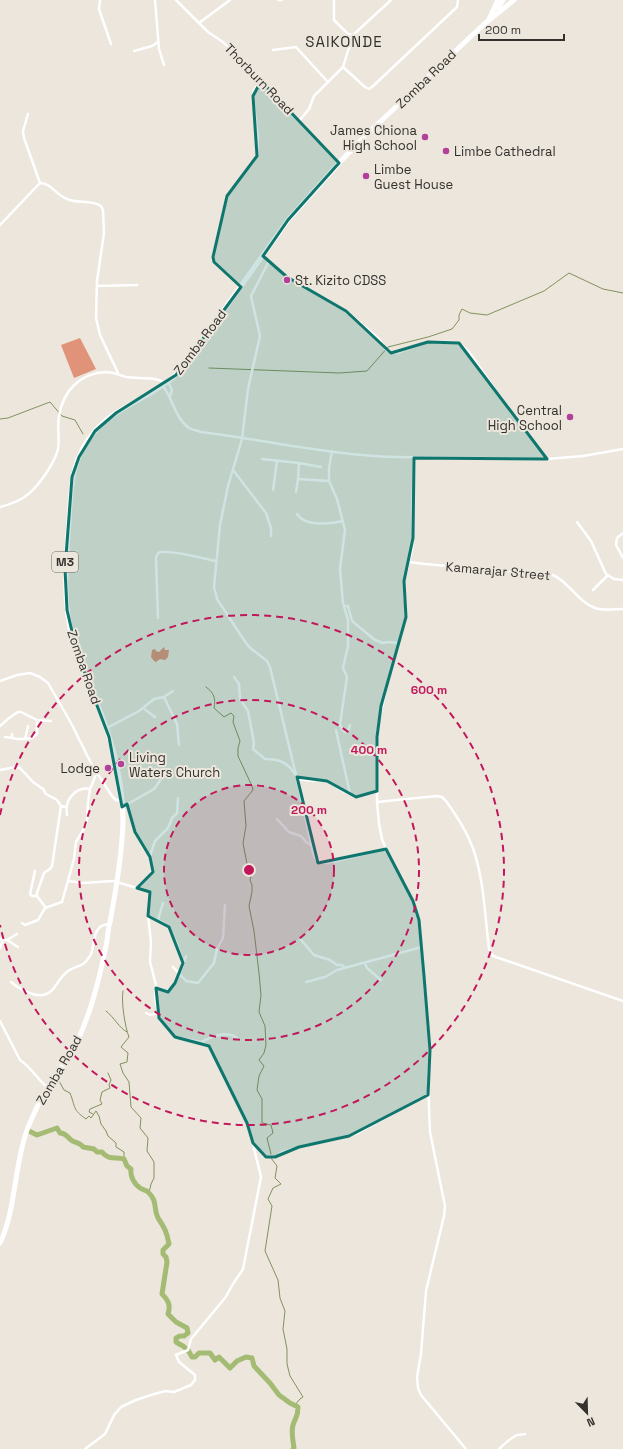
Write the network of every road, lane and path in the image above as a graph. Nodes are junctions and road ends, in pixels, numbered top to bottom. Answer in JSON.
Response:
{"nodes":[{"id":1,"x":100,"y":0,"type":"edge"},
{"id":2,"x":155,"y":0,"type":"edge"},
{"id":3,"x":176,"y":0,"type":"edge"},
{"id":4,"x":230,"y":0,"type":"edge"},
{"id":5,"x":278,"y":0,"type":"edge"},
{"id":6,"x":282,"y":0,"type":"edge"},
{"id":7,"x":334,"y":0,"type":"edge"},
{"id":8,"x":390,"y":0,"type":"edge"},
{"id":9,"x":458,"y":0,"type":"edge"},
{"id":10,"x":498,"y":0,"type":"edge"},
{"id":11,"x":503,"y":0,"type":"edge"},
{"id":12,"x":514,"y":0,"type":"edge"},
{"id":13,"x":489,"y":20,"type":"junction"},
{"id":14,"x":199,"y":23,"type":"junction"},
{"id":15,"x":353,"y":35,"type":"junction"},
{"id":16,"x":158,"y":41,"type":"junction"},
{"id":17,"x":111,"y":44,"type":"dead end"},
{"id":18,"x":273,"y":50,"type":"dead end"},
{"id":19,"x":134,"y":51,"type":"dead end"},
{"id":20,"x":164,"y":65,"type":"dead end"},
{"id":21,"x":343,"y":67,"type":"junction"},
{"id":22,"x":261,"y":81,"type":"junction"},
{"id":23,"x":327,"y":81,"type":"junction"},
{"id":24,"x":28,"y":114,"type":"dead end"},
{"id":25,"x":299,"y":121,"type":"junction"},
{"id":26,"x":339,"y":163,"type":"junction"},
{"id":27,"x":40,"y":183,"type":"junction"},
{"id":28,"x":0,"y":225,"type":"edge"},
{"id":29,"x":263,"y":256,"type":"junction"},
{"id":30,"x":269,"y":261,"type":"junction"},
{"id":31,"x":137,"y":284,"type":"dead end"},
{"id":32,"x":97,"y":286,"type":"junction"},
{"id":33,"x":241,"y":287,"type":"junction"},
{"id":34,"x":118,"y":373,"type":"junction"},
{"id":35,"x":165,"y":384,"type":"junction"},
{"id":36,"x":170,"y":396,"type":"junction"},
{"id":37,"x":242,"y":439,"type":"junction"},
{"id":38,"x":623,"y":449,"type":"edge"},
{"id":39,"x":332,"y":451,"type":"junction"},
{"id":40,"x":414,"y":458,"type":"junction"},
{"id":41,"x":262,"y":459,"type":"dead end"},
{"id":42,"x":547,"y":459,"type":"junction"},
{"id":43,"x":276,"y":461,"type":"junction"},
{"id":44,"x":299,"y":463,"type":"junction"},
{"id":45,"x":321,"y":466,"type":"dead end"},
{"id":46,"x":233,"y":470,"type":"junction"},
{"id":47,"x":298,"y":479,"type":"junction"},
{"id":48,"x":330,"y":481,"type":"junction"},
{"id":49,"x":273,"y":490,"type":"dead end"},
{"id":50,"x":296,"y":492,"type":"dead end"},
{"id":51,"x":0,"y":507,"type":"edge"},
{"id":52,"x":297,"y":514,"type":"dead end"},
{"id":53,"x":343,"y":521,"type":"junction"},
{"id":54,"x":577,"y":522,"type":"dead end"},
{"id":55,"x":623,"y":533,"type":"edge"},
{"id":56,"x":271,"y":536,"type":"dead end"},
{"id":57,"x":623,"y":558,"type":"edge"},
{"id":58,"x":216,"y":561,"type":"junction"},
{"id":59,"x":409,"y":562,"type":"junction"},
{"id":60,"x":608,"y":575,"type":"junction"},
{"id":61,"x":623,"y":580,"type":"edge"},
{"id":62,"x":593,"y":590,"type":"dead end"},
{"id":63,"x":344,"y":606,"type":"junction"},
{"id":64,"x":623,"y":609,"type":"edge"},
{"id":65,"x":158,"y":618,"type":"dead end"},
{"id":66,"x":398,"y":643,"type":"junction"},
{"id":67,"x":234,"y":677,"type":"dead end"},
{"id":68,"x":0,"y":681,"type":"edge"},
{"id":69,"x":173,"y":692,"type":"dead end"},
{"id":70,"x":164,"y":697,"type":"junction"},
{"id":71,"x":143,"y":708,"type":"junction"},
{"id":72,"x":155,"y":717,"type":"dead end"},
{"id":73,"x":37,"y":720,"type":"junction"},
{"id":74,"x":51,"y":721,"type":"dead end"},
{"id":75,"x":350,"y":725,"type":"dead end"},
{"id":76,"x":0,"y":726,"type":"edge"},
{"id":77,"x":28,"y":726,"type":"dead end"},
{"id":78,"x":106,"y":728,"type":"junction"},
{"id":79,"x":336,"y":730,"type":"dead end"},
{"id":80,"x":12,"y":734,"type":"dead end"},
{"id":81,"x":6,"y":737,"type":"dead end"},
{"id":82,"x":12,"y":738,"type":"junction"},
{"id":83,"x":25,"y":739,"type":"junction"},
{"id":84,"x":179,"y":745,"type":"dead end"},
{"id":85,"x":0,"y":770,"type":"edge"},
{"id":86,"x":97,"y":771,"type":"junction"},
{"id":87,"x":161,"y":779,"type":"dead end"},
{"id":88,"x":297,"y":779,"type":"junction"},
{"id":89,"x":90,"y":789,"type":"junction"},
{"id":90,"x":377,"y":791,"type":"junction"},
{"id":91,"x":350,"y":794,"type":"junction"},
{"id":92,"x":178,"y":798,"type":"dead end"},
{"id":93,"x":377,"y":802,"type":"junction"},
{"id":94,"x":123,"y":804,"type":"junction"},
{"id":95,"x":61,"y":806,"type":"junction"},
{"id":96,"x":66,"y":807,"type":"junction"},
{"id":97,"x":67,"y":815,"type":"dead end"},
{"id":98,"x":277,"y":819,"type":"dead end"},
{"id":99,"x":312,"y":845,"type":"junction"},
{"id":100,"x":386,"y":849,"type":"junction"},
{"id":101,"x":150,"y":857,"type":"junction"},
{"id":102,"x":35,"y":870,"type":"dead end"},
{"id":103,"x":68,"y":882,"type":"junction"},
{"id":104,"x":117,"y":882,"type":"junction"},
{"id":105,"x":137,"y":888,"type":"junction"},
{"id":106,"x":37,"y":896,"type":"junction"},
{"id":107,"x":163,"y":903,"type":"dead end"},
{"id":108,"x":225,"y":905,"type":"dead end"},
{"id":109,"x":47,"y":909,"type":"junction"},
{"id":110,"x":148,"y":916,"type":"junction"},
{"id":111,"x":158,"y":920,"type":"junction"},
{"id":112,"x":22,"y":923,"type":"dead end"},
{"id":113,"x":109,"y":924,"type":"junction"},
{"id":114,"x":16,"y":934,"type":"dead end"},
{"id":115,"x":1,"y":940,"type":"edge"},
{"id":116,"x":8,"y":940,"type":"junction"},
{"id":117,"x":301,"y":940,"type":"dead end"},
{"id":118,"x":422,"y":947,"type":"junction"},
{"id":119,"x":0,"y":948,"type":"edge"},
{"id":120,"x":18,"y":948,"type":"dead end"},
{"id":121,"x":186,"y":956,"type":"dead end"},
{"id":122,"x":365,"y":963,"type":"junction"},
{"id":123,"x":183,"y":964,"type":"junction"},
{"id":124,"x":173,"y":967,"type":"dead end"},
{"id":125,"x":345,"y":968,"type":"junction"},
{"id":126,"x":179,"y":973,"type":"junction"},
{"id":127,"x":381,"y":980,"type":"dead end"},
{"id":128,"x":10,"y":982,"type":"dead end"},
{"id":129,"x":306,"y":982,"type":"dead end"},
{"id":130,"x":156,"y":988,"type":"junction"},
{"id":131,"x":623,"y":1001,"type":"edge"},
{"id":132,"x":146,"y":1013,"type":"dead end"},
{"id":133,"x":158,"y":1013,"type":"junction"},
{"id":134,"x":0,"y":1021,"type":"edge"},
{"id":135,"x":239,"y":1040,"type":"dead end"},
{"id":136,"x":201,"y":1042,"type":"junction"},
{"id":137,"x":48,"y":1088,"type":"junction"},
{"id":138,"x":428,"y":1095,"type":"junction"},
{"id":139,"x":253,"y":1143,"type":"junction"},
{"id":140,"x":0,"y":1243,"type":"edge"},
{"id":141,"x":525,"y":1434,"type":"dead end"},
{"id":142,"x":85,"y":1449,"type":"edge"},
{"id":143,"x":466,"y":1449,"type":"edge"},
{"id":144,"x":499,"y":1449,"type":"edge"}],
"edges":[{"from":1,"to":17,"type":"street"},
{"from":2,"to":16,"type":"street"},
{"from":3,"to":14,"type":"street","name":"Thorburn Road"},
{"from":4,"to":14,"type":"street"},
{"from":5,"to":6,"type":"street"},
{"from":7,"to":15,"type":"street"},
{"from":8,"to":15,"type":"street"},
{"from":9,"to":21,"type":"street"},
{"from":10,"to":13,"type":"highway"},
{"from":11,"to":13,"type":"highway","name":"Zomba Road","number":"M3"},
{"from":12,"to":13,"type":"highway","name":"Zomba Road","number":"M3"},
{"from":13,"to":26,"type":"highway","name":"Zomba Road","number":"M3"},
{"from":14,"to":22,"type":"street","name":"Thorburn Road"},
{"from":15,"to":21,"type":"street"},
{"from":16,"to":19,"type":"street"},
{"from":16,"to":20,"type":"street"},
{"from":18,"to":23,"type":"street"},
{"from":21,"to":23,"type":"street"},
{"from":22,"to":25,"type":"street","name":"Thorburn Road"},
{"from":22,"to":33,"type":"street"},
{"from":23,"to":25,"type":"street"},
{"from":24,"to":27,"type":"street"},
{"from":25,"to":26,"type":"street","name":"Thorburn Road"},
{"from":26,"to":29,"type":"highway","name":"Zomba Road","number":"M3"},
{"from":27,"to":28,"type":"street"},
{"from":27,"to":32,"type":"street"},
{"from":29,"to":30,"type":"street"},
{"from":29,"to":33,"type":"highway","name":"Zomba Road","number":"M3"},
{"from":30,"to":37,"type":"street"},
{"from":30,"to":42,"type":"street"},
{"from":31,"to":32,"type":"street"},
{"from":32,"to":34,"type":"street"},
{"from":33,"to":35,"type":"highway","name":"Zomba Road","number":"M3"},
{"from":34,"to":35,"type":"street"},
{"from":34,"to":51,"type":"street"},
{"from":35,"to":36,"type":"street"},
{"from":35,"to":36,"type":"street"},
{"from":35,"to":78,"type":"highway","name":"Zomba Road","number":"M3"},
{"from":36,"to":37,"type":"street"},
{"from":37,"to":39,"type":"street"},
{"from":37,"to":46,"type":"street"},
{"from":38,"to":42,"type":"street"},
{"from":39,"to":40,"type":"street"},
{"from":39,"to":48,"type":"street"},
{"from":40,"to":42,"type":"street"},
{"from":40,"to":59,"type":"street"},
{"from":41,"to":43,"type":"street"},
{"from":43,"to":44,"type":"street"},
{"from":43,"to":49,"type":"street"},
{"from":44,"to":45,"type":"street"},
{"from":44,"to":47,"type":"street"},
{"from":46,"to":56,"type":"street"},
{"from":46,"to":58,"type":"street"},
{"from":47,"to":48,"type":"street"},
{"from":47,"to":50,"type":"street"},
{"from":48,"to":53,"type":"street"},
{"from":52,"to":53,"type":"street"},
{"from":53,"to":63,"type":"street"},
{"from":54,"to":60,"type":"street"},
{"from":55,"to":57,"type":"street"},
{"from":58,"to":65,"type":"street"},
{"from":58,"to":88,"type":"street"},
{"from":59,"to":64,"type":"street","name":"Kamarajar Street"},
{"from":59,"to":66,"type":"street"},
{"from":60,"to":61,"type":"street"},
{"from":60,"to":62,"type":"street"},
{"from":63,"to":66,"type":"street"},
{"from":63,"to":75,"type":"street"},
{"from":66,"to":90,"type":"street"},
{"from":67,"to":88,"type":"street"},
{"from":68,"to":86,"type":"street"},
{"from":69,"to":70,"type":"street"},
{"from":70,"to":71,"type":"street"},
{"from":70,"to":84,"type":"street"},
{"from":71,"to":72,"type":"street"},
{"from":71,"to":78,"type":"street"},
{"from":73,"to":74,"type":"street"},
{"from":73,"to":76,"type":"street"},
{"from":73,"to":83,"type":"street"},
{"from":77,"to":83,"type":"street"},
{"from":78,"to":94,"type":"highway","name":"Zomba Road","number":"M3"},
{"from":79,"to":91,"type":"street"},
{"from":80,"to":82,"type":"street"},
{"from":81,"to":82,"type":"street"},
{"from":82,"to":83,"type":"street"},
{"from":85,"to":95,"type":"street"},
{"from":86,"to":89,"type":"street"},
{"from":86,"to":94,"type":"street"},
{"from":87,"to":94,"type":"street"},
{"from":88,"to":91,"type":"street"},
{"from":88,"to":99,"type":"street"},
{"from":89,"to":96,"type":"street"},
{"from":89,"to":103,"type":"street"},
{"from":90,"to":91,"type":"street"},
{"from":90,"to":93,"type":"street"},
{"from":92,"to":101,"type":"street"},
{"from":93,"to":100,"type":"street"},
{"from":93,"to":131,"type":"street"},
{"from":94,"to":101,"type":"street"},
{"from":94,"to":104,"type":"highway","name":"Zomba Road","number":"M3"},
{"from":95,"to":96,"type":"street"},
{"from":95,"to":106,"type":"street"},
{"from":96,"to":97,"type":"street"},
{"from":98,"to":99,"type":"street"},
{"from":99,"to":100,"type":"street"},
{"from":100,"to":118,"type":"street"},
{"from":101,"to":105,"type":"street"},
{"from":102,"to":106,"type":"street"},
{"from":103,"to":104,"type":"street"},
{"from":103,"to":109,"type":"street"},
{"from":104,"to":105,"type":"street"},
{"from":104,"to":113,"type":"highway","name":"Zomba Road","number":"M3"},
{"from":105,"to":110,"type":"street"},
{"from":106,"to":109,"type":"street"},
{"from":107,"to":111,"type":"street"},
{"from":108,"to":126,"type":"street"},
{"from":109,"to":112,"type":"street"},
{"from":110,"to":111,"type":"street"},
{"from":110,"to":130,"type":"street"},
{"from":111,"to":123,"type":"street"},
{"from":113,"to":128,"type":"street"},
{"from":113,"to":137,"type":"highway","name":"Zomba Road","number":"M3"},
{"from":114,"to":116,"type":"street"},
{"from":115,"to":116,"type":"street"},
{"from":115,"to":119,"type":"street"},
{"from":116,"to":120,"type":"street"},
{"from":117,"to":125,"type":"street"},
{"from":118,"to":122,"type":"street"},
{"from":118,"to":138,"type":"street"},
{"from":121,"to":123,"type":"street"},
{"from":122,"to":125,"type":"street"},
{"from":122,"to":127,"type":"street"},
{"from":123,"to":126,"type":"street"},
{"from":124,"to":126,"type":"street"},
{"from":125,"to":129,"type":"street"},
{"from":126,"to":130,"type":"street"},
{"from":130,"to":133,"type":"street"},
{"from":132,"to":133,"type":"street"},
{"from":133,"to":136,"type":"street"},
{"from":134,"to":137,"type":"street"},
{"from":135,"to":136,"type":"street"},
{"from":136,"to":139,"type":"street"},
{"from":137,"to":140,"type":"highway","name":"Zomba Road","number":"M3"},
{"from":138,"to":139,"type":"street"},
{"from":138,"to":143,"type":"street"},
{"from":139,"to":142,"type":"street"},
{"from":141,"to":144,"type":"street"}]}
